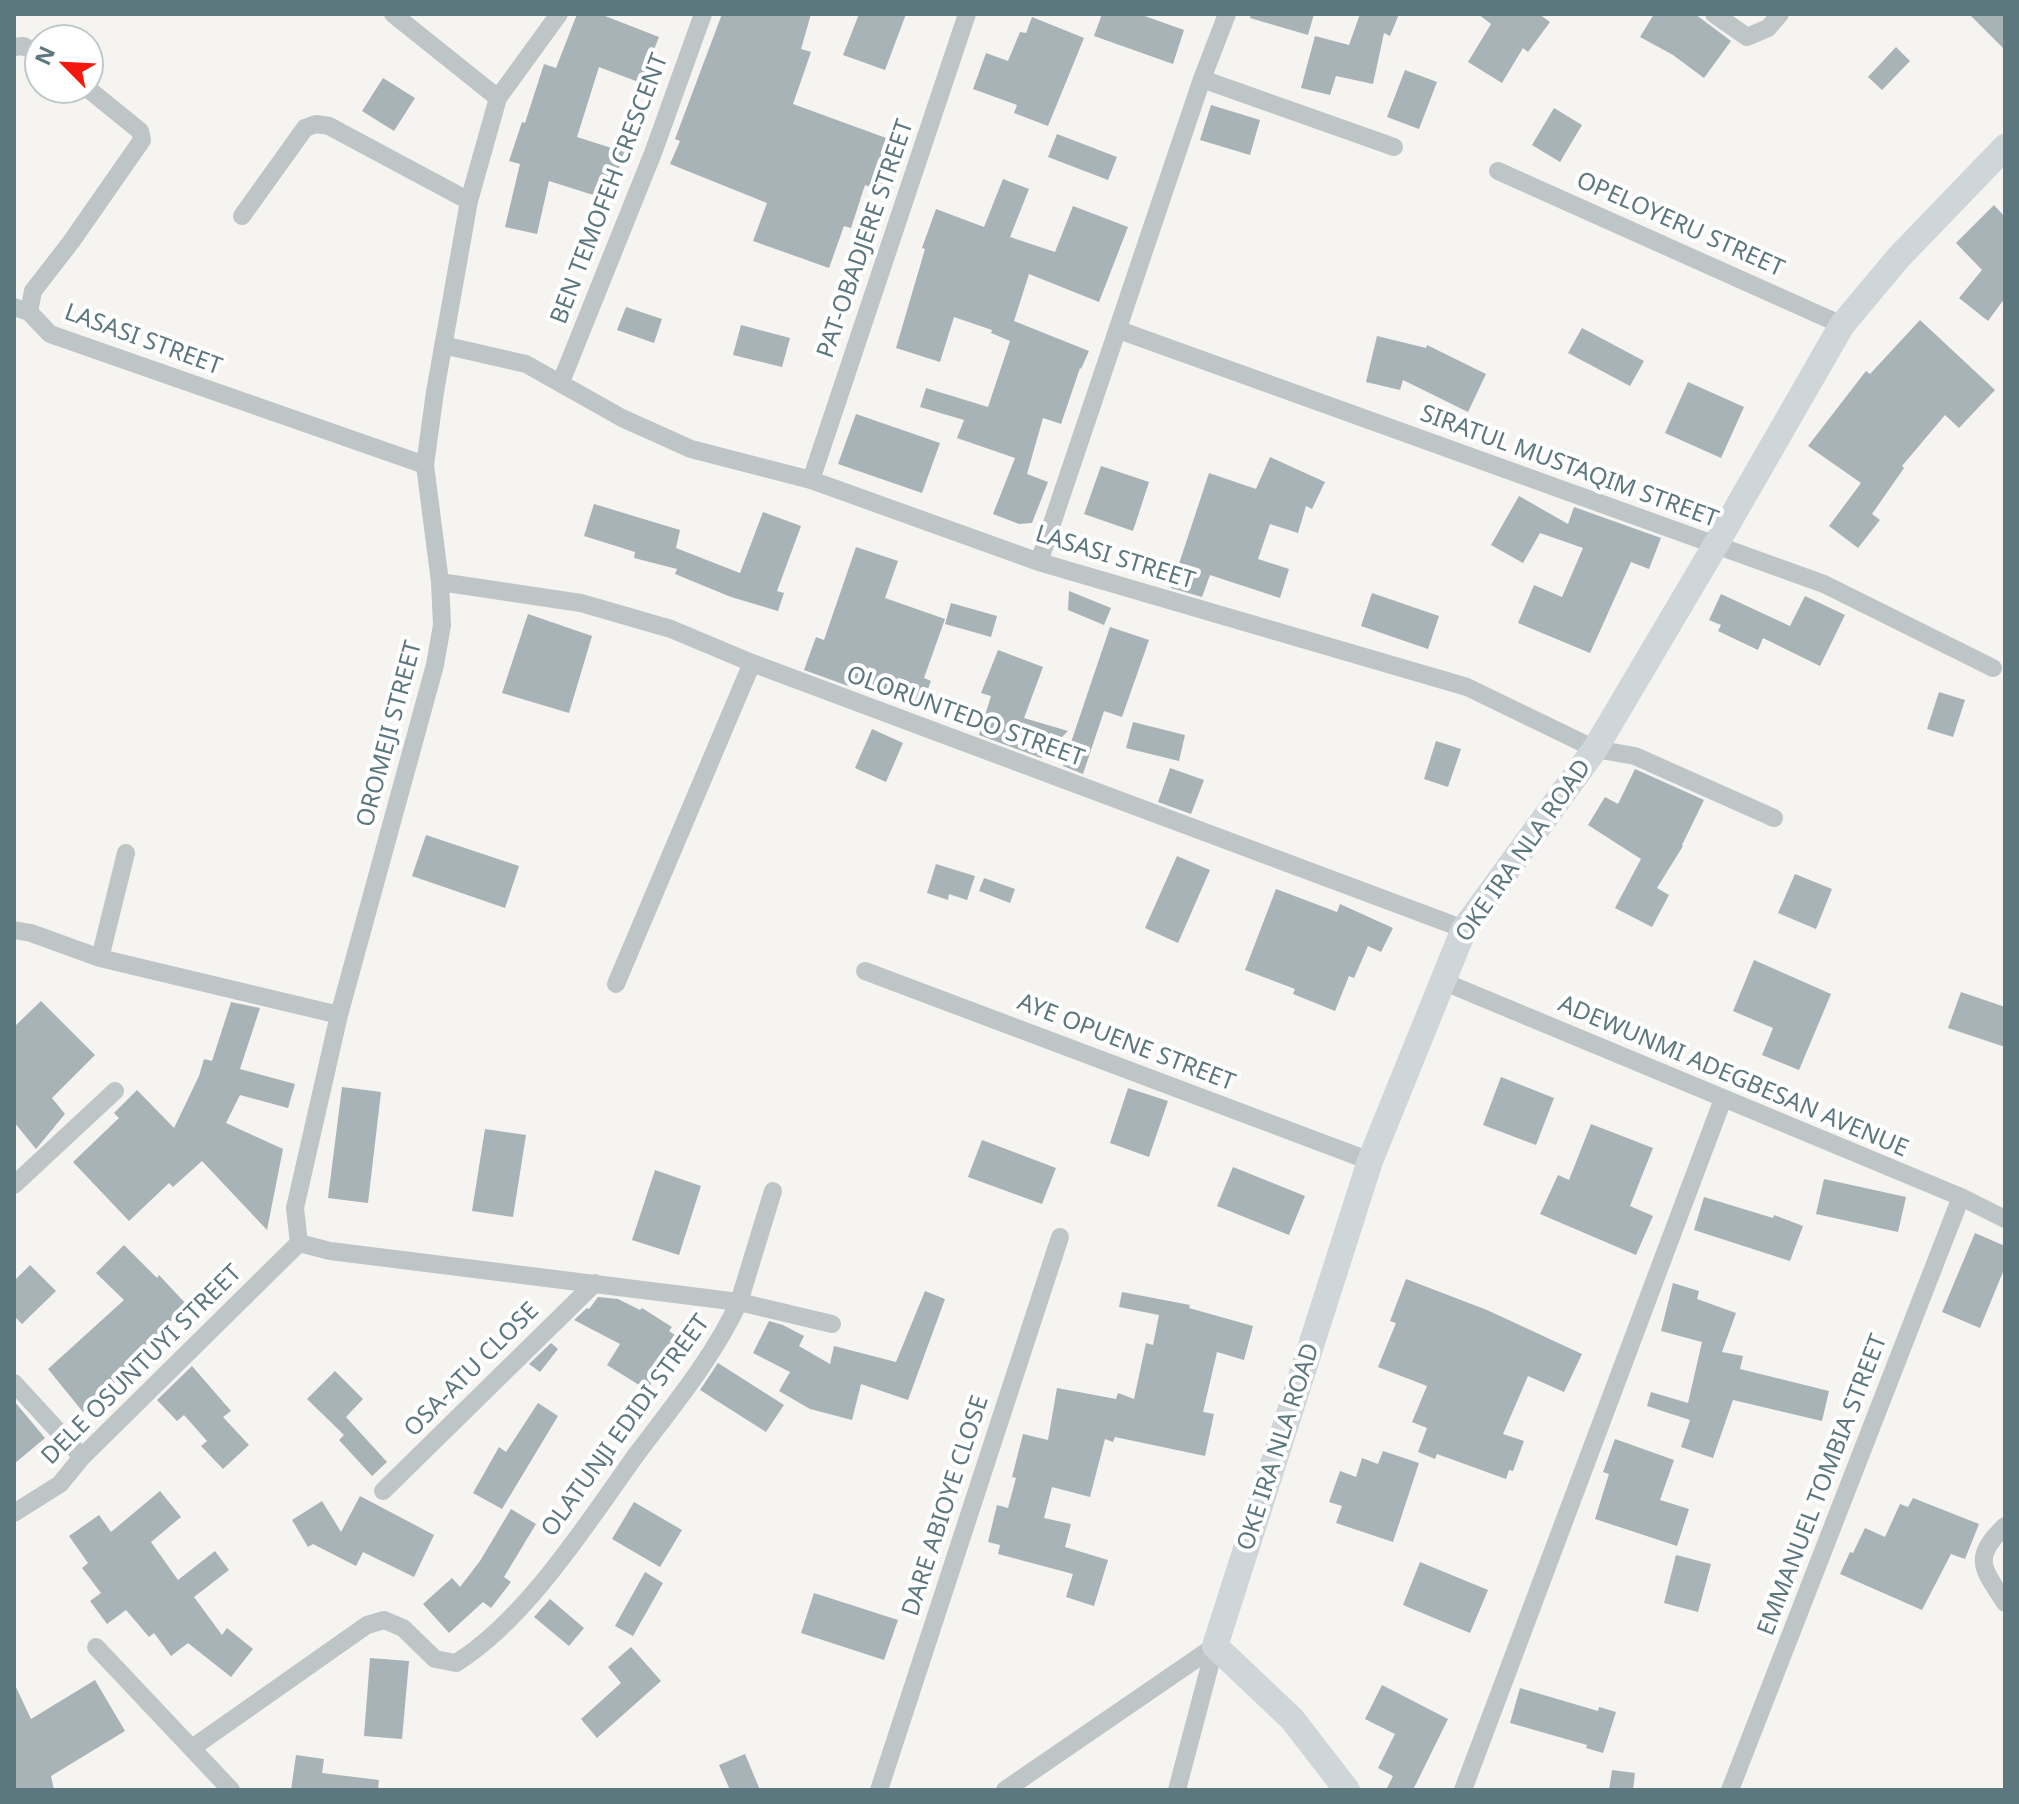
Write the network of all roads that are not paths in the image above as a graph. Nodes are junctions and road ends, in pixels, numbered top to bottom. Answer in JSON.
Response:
{"nodes":[{"id":1,"x":393,"y":14,"type":"edge"},
{"id":2,"x":559,"y":14,"type":"edge"},
{"id":3,"x":703,"y":14,"type":"edge"},
{"id":4,"x":967,"y":14,"type":"edge"},
{"id":5,"x":1227,"y":14,"type":"edge"},
{"id":6,"x":1714,"y":14,"type":"edge"},
{"id":7,"x":1780,"y":14,"type":"edge"},
{"id":8,"x":1202,"y":79,"type":"junction"},
{"id":9,"x":498,"y":98,"type":"junction"},
{"id":10,"x":104,"y":102,"type":"edge"},
{"id":11,"x":1394,"y":147,"type":"dead end"},
{"id":12,"x":2005,"y":147,"type":"edge"},
{"id":13,"x":1498,"y":171,"type":"dead end"},
{"id":14,"x":469,"y":201,"type":"junction"},
{"id":15,"x":242,"y":216,"type":"dead end"},
{"id":16,"x":22,"y":310,"type":"edge"},
{"id":17,"x":1842,"y":325,"type":"junction"},
{"id":18,"x":1119,"y":330,"type":"junction"},
{"id":19,"x":443,"y":345,"type":"junction"},
{"id":20,"x":561,"y":382,"type":"junction"},
{"id":21,"x":425,"y":465,"type":"junction"},
{"id":22,"x":811,"y":480,"type":"junction"},
{"id":23,"x":1715,"y":546,"type":"junction"},
{"id":24,"x":1039,"y":562,"type":"junction"},
{"id":25,"x":440,"y":582,"type":"junction"},
{"id":26,"x":752,"y":663,"type":"junction"},
{"id":27,"x":1993,"y":668,"type":"dead end"},
{"id":28,"x":1595,"y":749,"type":"junction"},
{"id":29,"x":1774,"y":818,"type":"dead end"},
{"id":30,"x":126,"y":853,"type":"dead end"},
{"id":31,"x":1464,"y":929,"type":"junction"},
{"id":32,"x":14,"y":930,"type":"edge"},
{"id":33,"x":100,"y":958,"type":"junction"},
{"id":34,"x":865,"y":971,"type":"dead end"},
{"id":35,"x":1442,"y":981,"type":"junction"},
{"id":36,"x":616,"y":984,"type":"dead end"},
{"id":37,"x":339,"y":1015,"type":"junction"},
{"id":38,"x":115,"y":1091,"type":"dead end"},
{"id":39,"x":1723,"y":1099,"type":"junction"},
{"id":40,"x":1370,"y":1161,"type":"junction"},
{"id":41,"x":14,"y":1185,"type":"edge"},
{"id":42,"x":773,"y":1191,"type":"dead end"},
{"id":43,"x":1961,"y":1197,"type":"junction"},
{"id":44,"x":2005,"y":1219,"type":"edge"},
{"id":45,"x":1060,"y":1237,"type":"dead end"},
{"id":46,"x":299,"y":1243,"type":"junction"},
{"id":47,"x":595,"y":1283,"type":"junction"},
{"id":48,"x":739,"y":1302,"type":"junction"},
{"id":49,"x":832,"y":1324,"type":"dead end"},
{"id":50,"x":14,"y":1383,"type":"edge"},
{"id":51,"x":82,"y":1457,"type":"junction"},
{"id":52,"x":383,"y":1491,"type":"dead end"},
{"id":53,"x":14,"y":1513,"type":"edge"},
{"id":54,"x":2005,"y":1526,"type":"edge"},
{"id":55,"x":2005,"y":1603,"type":"edge"},
{"id":56,"x":1215,"y":1646,"type":"junction"},
{"id":57,"x":96,"y":1647,"type":"dead end"},
{"id":58,"x":192,"y":1748,"type":"junction"},
{"id":59,"x":231,"y":1790,"type":"edge"},
{"id":60,"x":879,"y":1790,"type":"edge"},
{"id":61,"x":1005,"y":1790,"type":"edge"},
{"id":62,"x":1177,"y":1790,"type":"edge"},
{"id":63,"x":1347,"y":1790,"type":"edge"},
{"id":64,"x":1463,"y":1790,"type":"edge"},
{"id":65,"x":1730,"y":1790,"type":"edge"}],
"edges":[{"from":1,"to":9,"type":"street"},
{"from":2,"to":9,"type":"street","name":"OROMEJI STREET"},
{"from":3,"to":20,"type":"street","name":"BEN TEMOFEH CRESCENT"},
{"from":4,"to":22,"type":"street","name":"PAT-OBADJERE STREET"},
{"from":5,"to":8,"type":"street"},
{"from":6,"to":7,"type":"street"},
{"from":8,"to":11,"type":"street"},
{"from":8,"to":18,"type":"street"},
{"from":9,"to":14,"type":"street","name":"OROMEJI STREET"},
{"from":10,"to":16,"type":"street","name":"LASASI STREET"},
{"from":12,"to":17,"type":"street","name":"OKE IRA NLA ROAD"},
{"from":13,"to":17,"type":"street","name":"OPELOYERU STREET"},
{"from":14,"to":15,"type":"street"},
{"from":14,"to":19,"type":"street","name":"OROMEJI STREET"},
{"from":16,"to":21,"type":"street","name":"LASASI STREET"},
{"from":17,"to":23,"type":"street","name":"OKE IRA NLA ROAD"},
{"from":18,"to":23,"type":"street","name":"SIRATUL MUSTAQIM STREET"},
{"from":18,"to":24,"type":"street"},
{"from":19,"to":20,"type":"street","name":"LASASI STREET"},
{"from":19,"to":21,"type":"street","name":"OROMEJI STREET"},
{"from":20,"to":22,"type":"street","name":"LASASI STREET"},
{"from":21,"to":25,"type":"street","name":"OROMEJI STREET"},
{"from":22,"to":24,"type":"street","name":"LASASI STREET"},
{"from":23,"to":27,"type":"street","name":"SIRATUL MUSTAQIM STREET"},
{"from":23,"to":28,"type":"street","name":"OKE IRA NLA ROAD"},
{"from":24,"to":28,"type":"street","name":"LASASI STREET"},
{"from":25,"to":26,"type":"street","name":"OLORUNTEDO STREET"},
{"from":25,"to":37,"type":"street","name":"OROMEJI STREET"},
{"from":26,"to":31,"type":"street","name":"OLORUNTEDO STREET"},
{"from":26,"to":36,"type":"street"},
{"from":28,"to":29,"type":"street","name":"LASASI STREET"},
{"from":28,"to":31,"type":"street","name":"OKE IRA NLA ROAD"},
{"from":30,"to":33,"type":"street"},
{"from":31,"to":35,"type":"street","name":"OKE IRA NLA ROAD"},
{"from":32,"to":33,"type":"street"},
{"from":33,"to":37,"type":"street"},
{"from":34,"to":40,"type":"street","name":"AYE OPUENE STREET"},
{"from":35,"to":39,"type":"street","name":"ADEWUNMI ADEGBESAN AVENUE"},
{"from":35,"to":40,"type":"street","name":"OKE IRA NLA ROAD"},
{"from":37,"to":46,"type":"street","name":"OROMEJI STREET"},
{"from":38,"to":41,"type":"street"},
{"from":39,"to":43,"type":"street","name":"ADEWUNMI ADEGBESAN AVENUE"},
{"from":39,"to":64,"type":"street"},
{"from":40,"to":56,"type":"street","name":"OKE IRA NLA ROAD"},
{"from":42,"to":48,"type":"street"},
{"from":43,"to":44,"type":"street","name":"ADEWUNMI ADEGBESAN AVENUE"},
{"from":43,"to":65,"type":"street","name":"EMMANUEL TOMBIA STREET"},
{"from":45,"to":60,"type":"street","name":"DARE ABIOYE CLOSE"},
{"from":46,"to":47,"type":"street","name":"OLATUNJI EDIDI STREET"},
{"from":46,"to":51,"type":"street","name":"DELE OSUNTUYI STREET"},
{"from":47,"to":48,"type":"street","name":"OLATUNJI EDIDI STREET"},
{"from":47,"to":52,"type":"street","name":"OSA-ATU CLOSE"},
{"from":48,"to":49,"type":"street"},
{"from":48,"to":58,"type":"street","name":"OLATUNJI EDIDI STREET"},
{"from":50,"to":51,"type":"street"},
{"from":51,"to":53,"type":"street","name":"DELE OSUNTUYI STREET"},
{"from":54,"to":55,"type":"street"},
{"from":56,"to":61,"type":"street"},
{"from":56,"to":62,"type":"street"},
{"from":56,"to":63,"type":"street"},
{"from":57,"to":58,"type":"street"},
{"from":58,"to":59,"type":"street"}]}
